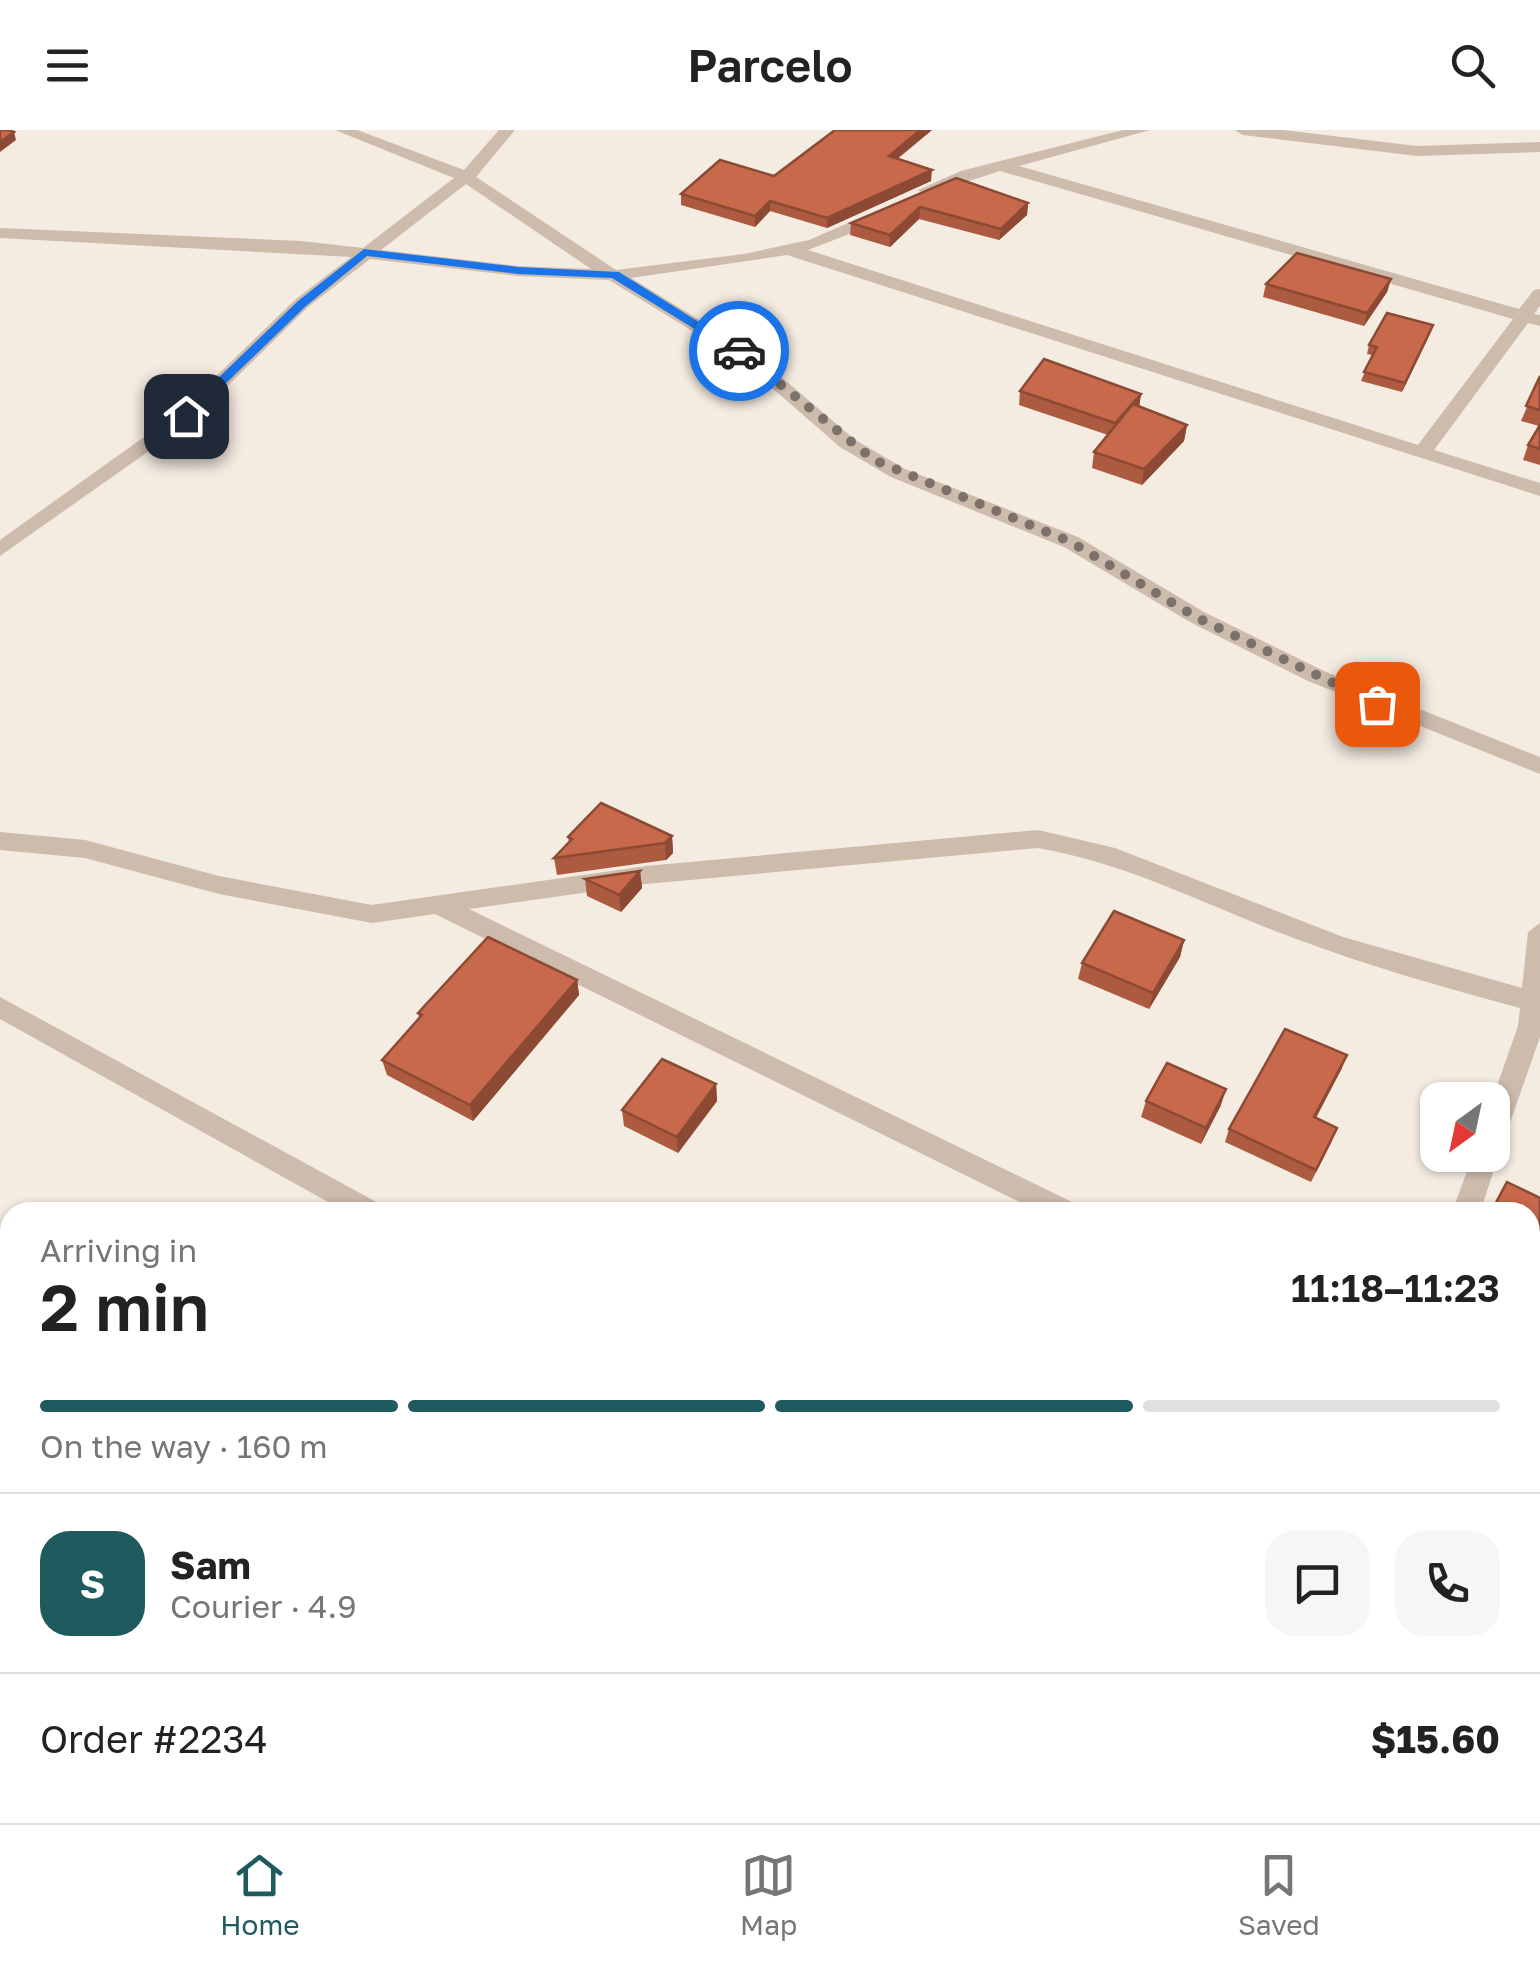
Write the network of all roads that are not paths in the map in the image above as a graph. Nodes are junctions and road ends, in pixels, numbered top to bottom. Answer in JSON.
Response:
{"nodes":[{"id":1,"x":342,"y":130,"type":"edge"},
{"id":2,"x":507,"y":130,"type":"edge"},
{"id":3,"x":1142,"y":130,"type":"edge"},
{"id":4,"x":1243,"y":130,"type":"edge"},
{"id":5,"x":1540,"y":148,"type":"edge"},
{"id":6,"x":1005,"y":167,"type":"junction"},
{"id":7,"x":466,"y":177,"type":"junction"},
{"id":8,"x":0,"y":232,"type":"edge"},
{"id":9,"x":788,"y":249,"type":"junction"},
{"id":10,"x":364,"y":252,"type":"junction"},
{"id":11,"x":615,"y":275,"type":"junction"},
{"id":12,"x":1540,"y":294,"type":"edge"},
{"id":13,"x":1532,"y":318,"type":"edge"},
{"id":14,"x":1422,"y":452,"type":"junction"},
{"id":15,"x":1540,"y":490,"type":"edge"},
{"id":16,"x":0,"y":550,"type":"edge"},
{"id":17,"x":1540,"y":766,"type":"edge"},
{"id":18,"x":0,"y":840,"type":"edge"},
{"id":19,"x":440,"y":906,"type":"junction"},
{"id":20,"x":1540,"y":932,"type":"edge"},
{"id":21,"x":1538,"y":1002,"type":"edge"},
{"id":22,"x":0,"y":1007,"type":"edge"},
{"id":23,"x":1510,"y":1084,"type":"edge"},
{"id":24,"x":1480,"y":1172,"type":"edge"},
{"id":25,"x":352,"y":1202,"type":"edge"},
{"id":26,"x":1046,"y":1202,"type":"edge"},
{"id":27,"x":1470,"y":1202,"type":"edge"}],
"edges":[{"from":1,"to":7,"type":"street"},
{"from":2,"to":7,"type":"street"},
{"from":3,"to":6,"type":"street"},
{"from":4,"to":5,"type":"street"},
{"from":6,"to":9,"type":"street"},
{"from":6,"to":13,"type":"street"},
{"from":7,"to":10,"type":"street"},
{"from":7,"to":11,"type":"street"},
{"from":8,"to":10,"type":"street"},
{"from":9,"to":11,"type":"street"},
{"from":9,"to":14,"type":"street"},
{"from":10,"to":11,"type":"street"},
{"from":10,"to":16,"type":"street"},
{"from":11,"to":17,"type":"street"},
{"from":12,"to":13,"type":"street"},
{"from":13,"to":14,"type":"street"},
{"from":14,"to":15,"type":"street"},
{"from":18,"to":19,"type":"street"},
{"from":19,"to":21,"type":"street"},
{"from":19,"to":26,"type":"street"},
{"from":20,"to":21,"type":"street"},
{"from":21,"to":23,"type":"street"},
{"from":22,"to":25,"type":"street"},
{"from":24,"to":27,"type":"street"}]}
